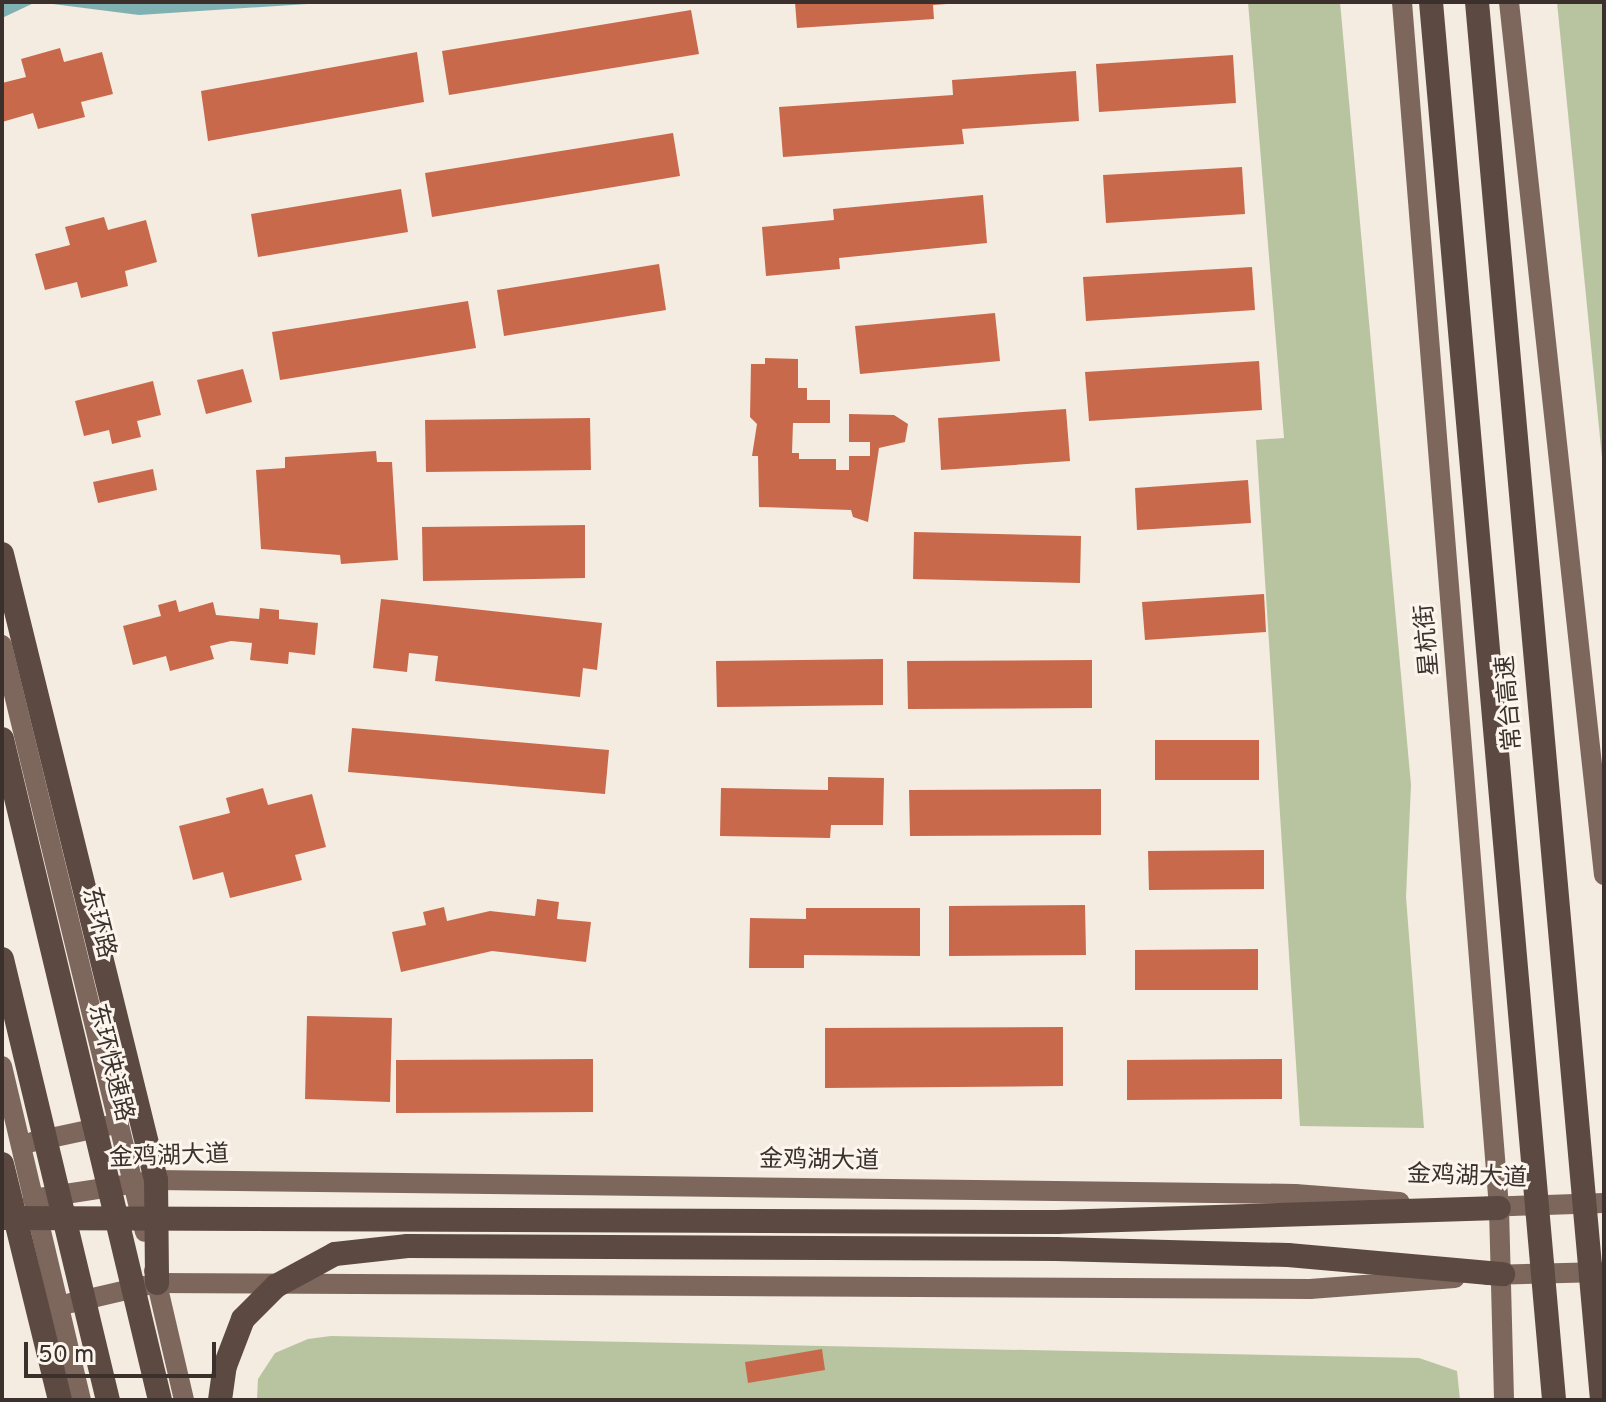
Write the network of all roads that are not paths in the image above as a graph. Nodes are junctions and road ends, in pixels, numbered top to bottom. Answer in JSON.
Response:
{"nodes":[{"id":1,"x":1402,"y":2,"type":"edge"},
{"id":2,"x":1431,"y":2,"type":"edge"},
{"id":3,"x":1477,"y":2,"type":"edge"},
{"id":4,"x":1509,"y":2,"type":"edge"},
{"id":5,"x":2,"y":554,"type":"edge"},
{"id":6,"x":2,"y":645,"type":"edge"},
{"id":7,"x":2,"y":739,"type":"edge"},
{"id":8,"x":1604,"y":875,"type":"edge"},
{"id":9,"x":2,"y":959,"type":"edge"},
{"id":10,"x":2,"y":1066,"type":"edge"},
{"id":11,"x":119,"y":1124,"type":"junction"},
{"id":12,"x":21,"y":1144,"type":"junction"},
{"id":13,"x":2,"y":1164,"type":"edge"},
{"id":14,"x":144,"y":1180,"type":"junction"},
{"id":15,"x":33,"y":1199,"type":"junction"},
{"id":16,"x":1604,"y":1203,"type":"edge"},
{"id":17,"x":1499,"y":1208,"type":"junction"},
{"id":18,"x":2,"y":1218,"type":"edge"},
{"id":19,"x":1604,"y":1272,"type":"edge"},
{"id":20,"x":1503,"y":1274,"type":"junction"},
{"id":21,"x":157,"y":1283,"type":"junction"},
{"id":22,"x":58,"y":1306,"type":"junction"},
{"id":23,"x":60,"y":1400,"type":"edge"},
{"id":24,"x":81,"y":1400,"type":"edge"},
{"id":25,"x":108,"y":1400,"type":"edge"},
{"id":26,"x":160,"y":1400,"type":"edge"},
{"id":27,"x":184,"y":1400,"type":"edge"},
{"id":28,"x":220,"y":1400,"type":"edge"},
{"id":29,"x":1504,"y":1400,"type":"edge"},
{"id":30,"x":1554,"y":1400,"type":"edge"},
{"id":31,"x":1602,"y":1400,"type":"edge"}],
"edges":[{"from":1,"to":17,"type":"main road","name":"星杭街"},
{"from":2,"to":30,"type":"highway","name":"常台高速","bridge":true},
{"from":3,"to":31,"type":"highway","name":"常台高速","bridge":true},
{"from":4,"to":8,"type":"main road"},
{"from":5,"to":14,"type":"highway"},
{"from":6,"to":11,"type":"main road","name":"东环路"},
{"from":7,"to":26,"type":"highway","name":"东环快速路","bridge":true},
{"from":9,"to":25,"type":"highway","bridge":true},
{"from":10,"to":12,"type":"main road"},
{"from":11,"to":12,"type":"main road"},
{"from":11,"to":14,"type":"main road","name":"东环路"},
{"from":12,"to":15,"type":"main road"},
{"from":13,"to":23,"type":"highway","bridge":true},
{"from":14,"to":15,"type":"main road","name":"金鸡湖大道"},
{"from":14,"to":17,"type":"main road","name":"金鸡湖大道"},
{"from":14,"to":21,"type":"highway"},
{"from":15,"to":22,"type":"main road"},
{"from":16,"to":17,"type":"main road","name":"金鸡湖大道"},
{"from":17,"to":18,"type":"highway","bridge":true},
{"from":17,"to":20,"type":"main road","name":"星杭街"},
{"from":19,"to":20,"type":"main road"},
{"from":20,"to":21,"type":"main road"},
{"from":20,"to":28,"type":"highway","bridge":true},
{"from":20,"to":29,"type":"main road","name":"星杭街"},
{"from":21,"to":22,"type":"main road"},
{"from":21,"to":27,"type":"main road"},
{"from":22,"to":24,"type":"main road"}]}
